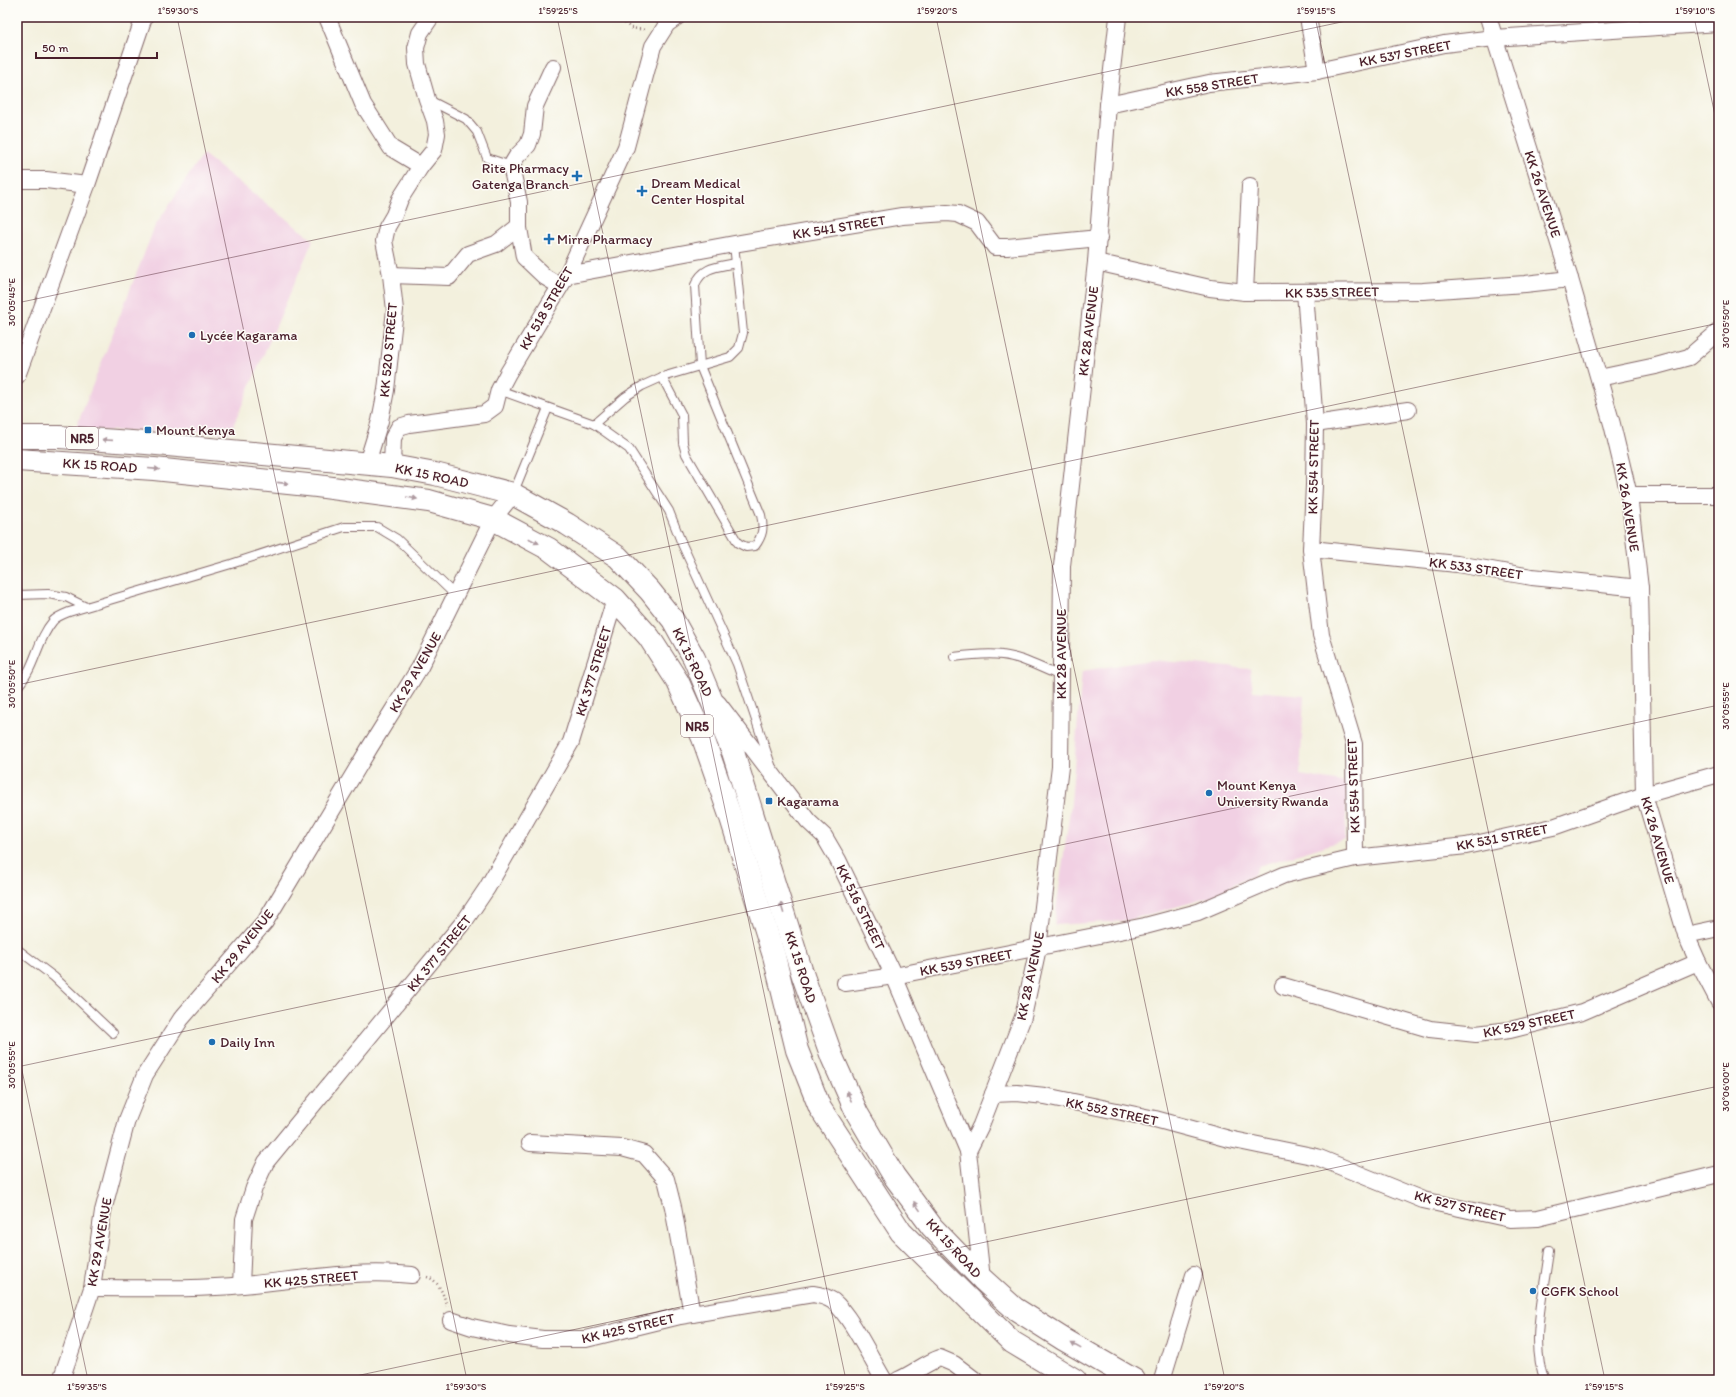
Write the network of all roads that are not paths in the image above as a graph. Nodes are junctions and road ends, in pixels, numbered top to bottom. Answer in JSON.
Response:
{"nodes":[{"id":1,"x":144,"y":17,"type":"edge"},
{"id":2,"x":327,"y":17,"type":"edge"},
{"id":3,"x":431,"y":17,"type":"edge"},
{"id":4,"x":1118,"y":17,"type":"edge"},
{"id":5,"x":1308,"y":17,"type":"edge"},
{"id":6,"x":1488,"y":17,"type":"edge"},
{"id":7,"x":672,"y":21,"type":"edge"},
{"id":8,"x":1719,"y":23,"type":"edge"},
{"id":9,"x":1494,"y":38,"type":"junction"},
{"id":10,"x":553,"y":67,"type":"dead end"},
{"id":11,"x":1316,"y":71,"type":"junction"},
{"id":12,"x":427,"y":99,"type":"junction"},
{"id":13,"x":1108,"y":105,"type":"junction"},
{"id":14,"x":421,"y":166,"type":"junction"},
{"id":15,"x":511,"y":166,"type":"junction"},
{"id":16,"x":17,"y":180,"type":"edge"},
{"id":17,"x":87,"y":185,"type":"junction"},
{"id":18,"x":1250,"y":186,"type":"dead end"},
{"id":19,"x":519,"y":226,"type":"junction"},
{"id":20,"x":1099,"y":238,"type":"junction"},
{"id":21,"x":734,"y":244,"type":"junction"},
{"id":22,"x":1096,"y":262,"type":"junction"},
{"id":23,"x":736,"y":263,"type":"junction"},
{"id":24,"x":392,"y":275,"type":"junction"},
{"id":25,"x":1570,"y":279,"type":"junction"},
{"id":26,"x":564,"y":281,"type":"junction"},
{"id":27,"x":1245,"y":292,"type":"junction"},
{"id":28,"x":1305,"y":292,"type":"junction"},
{"id":29,"x":1719,"y":330,"type":"edge"},
{"id":30,"x":700,"y":366,"type":"junction"},
{"id":31,"x":17,"y":376,"type":"edge"},
{"id":32,"x":662,"y":378,"type":"junction"},
{"id":33,"x":1599,"y":378,"type":"junction"},
{"id":34,"x":499,"y":390,"type":"junction"},
{"id":35,"x":548,"y":408,"type":"junction"},
{"id":36,"x":1408,"y":410,"type":"dead end"},
{"id":37,"x":594,"y":424,"type":"junction"},
{"id":38,"x":1314,"y":424,"type":"junction"},
{"id":39,"x":17,"y":437,"type":"edge"},
{"id":40,"x":17,"y":460,"type":"edge"},
{"id":41,"x":367,"y":463,"type":"junction"},
{"id":42,"x":392,"y":466,"type":"junction"},
{"id":43,"x":513,"y":494,"type":"junction"},
{"id":44,"x":1629,"y":495,"type":"junction"},
{"id":45,"x":1719,"y":495,"type":"edge"},
{"id":46,"x":493,"y":520,"type":"junction"},
{"id":47,"x":1311,"y":549,"type":"junction"},
{"id":48,"x":1640,"y":588,"type":"junction"},
{"id":49,"x":17,"y":595,"type":"edge"},
{"id":50,"x":456,"y":596,"type":"junction"},
{"id":51,"x":615,"y":599,"type":"junction"},
{"id":52,"x":84,"y":606,"type":"junction"},
{"id":53,"x":954,"y":657,"type":"dead end"},
{"id":54,"x":1061,"y":676,"type":"junction"},
{"id":55,"x":17,"y":688,"type":"edge"},
{"id":56,"x":708,"y":691,"type":"junction"},
{"id":57,"x":1719,"y":774,"type":"edge"},
{"id":58,"x":778,"y":781,"type":"junction"},
{"id":59,"x":1644,"y":795,"type":"junction"},
{"id":60,"x":1355,"y":858,"type":"junction"},
{"id":61,"x":1719,"y":928,"type":"edge"},
{"id":62,"x":1686,"y":935,"type":"junction"},
{"id":63,"x":1038,"y":948,"type":"junction"},
{"id":64,"x":17,"y":949,"type":"edge"},
{"id":65,"x":1698,"y":962,"type":"junction"},
{"id":66,"x":894,"y":976,"type":"junction"},
{"id":67,"x":845,"y":983,"type":"dead end"},
{"id":68,"x":1283,"y":986,"type":"dead end"},
{"id":69,"x":1719,"y":1002,"type":"edge"},
{"id":70,"x":113,"y":1033,"type":"dead end"},
{"id":71,"x":993,"y":1094,"type":"junction"},
{"id":72,"x":1229,"y":1139,"type":"joint"},
{"id":73,"x":530,"y":1143,"type":"dead end"},
{"id":74,"x":968,"y":1151,"type":"junction"},
{"id":75,"x":1719,"y":1174,"type":"edge"},
{"id":76,"x":1549,"y":1250,"type":"dead end"},
{"id":77,"x":412,"y":1275,"type":"road end"},
{"id":78,"x":1194,"y":1275,"type":"dead end"},
{"id":79,"x":982,"y":1279,"type":"junction"},
{"id":80,"x":241,"y":1285,"type":"junction"},
{"id":81,"x":92,"y":1288,"type":"junction"},
{"id":82,"x":692,"y":1314,"type":"junction"},
{"id":83,"x":451,"y":1320,"type":"road end"},
{"id":84,"x":1095,"y":1357,"type":"junction"},
{"id":85,"x":61,"y":1380,"type":"edge"},
{"id":86,"x":884,"y":1380,"type":"edge"},
{"id":87,"x":898,"y":1380,"type":"edge"},
{"id":88,"x":975,"y":1380,"type":"edge"},
{"id":89,"x":1075,"y":1380,"type":"edge"},
{"id":90,"x":1080,"y":1380,"type":"edge"},
{"id":91,"x":1134,"y":1380,"type":"edge"},
{"id":92,"x":1162,"y":1380,"type":"edge"},
{"id":93,"x":1545,"y":1380,"type":"edge"}],
"edges":[{"from":1,"to":17,"type":"street"},
{"from":2,"to":14,"type":"street"},
{"from":3,"to":12,"type":"street","name":"KK 520 STREET"},
{"from":4,"to":13,"type":"street","name":"KK 28 AVENUE"},
{"from":5,"to":11,"type":"street"},
{"from":6,"to":9,"type":"street","name":"KK 26 AVENUE"},
{"from":7,"to":26,"type":"street","name":"KK 518 STREET"},
{"from":8,"to":9,"type":"street","name":"KK 537 STREET"},
{"from":9,"to":11,"type":"street","name":"KK 537 STREET"},
{"from":9,"to":25,"type":"street","name":"KK 26 AVENUE"},
{"from":10,"to":15,"type":"street"},
{"from":11,"to":13,"type":"street","name":"KK 558 STREET"},
{"from":12,"to":14,"type":"street","name":"KK 520 STREET"},
{"from":12,"to":15,"type":"lane"},
{"from":13,"to":20,"type":"street","name":"KK 28 AVENUE"},
{"from":14,"to":24,"type":"street","name":"KK 520 STREET"},
{"from":15,"to":19,"type":"street"},
{"from":16,"to":17,"type":"street"},
{"from":17,"to":31,"type":"street"},
{"from":18,"to":27,"type":"street"},
{"from":19,"to":24,"type":"street"},
{"from":19,"to":26,"type":"street"},
{"from":20,"to":21,"type":"street","name":"KK 541 STREET"},
{"from":20,"to":22,"type":"street","name":"KK 28 AVENUE"},
{"from":21,"to":23,"type":"lane"},
{"from":21,"to":26,"type":"street","name":"KK 541 STREET"},
{"from":22,"to":27,"type":"street","name":"KK 535 STREET"},
{"from":22,"to":54,"type":"street","name":"KK 28 AVENUE"},
{"from":23,"to":30,"type":"lane"},
{"from":23,"to":30,"type":"lane"},
{"from":24,"to":41,"type":"street","name":"KK 520 STREET"},
{"from":25,"to":28,"type":"street","name":"KK 535 STREET"},
{"from":25,"to":33,"type":"street","name":"KK 26 AVENUE"},
{"from":26,"to":34,"type":"street","name":"KK 518 STREET"},
{"from":27,"to":28,"type":"street","name":"KK 535 STREET"},
{"from":28,"to":38,"type":"street","name":"KK 554 STREET"},
{"from":29,"to":33,"type":"street"},
{"from":30,"to":32,"type":"lane"},
{"from":30,"to":32,"type":"lane"},
{"from":32,"to":37,"type":"lane"},
{"from":33,"to":44,"type":"street","name":"KK 26 AVENUE"},
{"from":34,"to":35,"type":"lane"},
{"from":34,"to":42,"type":"street","name":"KK 518 STREET"},
{"from":35,"to":37,"type":"lane"},
{"from":35,"to":43,"type":"lane"},
{"from":36,"to":38,"type":"street"},
{"from":37,"to":58,"type":"lane"},
{"from":38,"to":47,"type":"street","name":"KK 554 STREET"},
{"from":41,"to":39,"type":"highway","name":"KK 15 ROAD","number":"NR5","one_way":true},
{"from":40,"to":46,"type":"highway","name":"KK 15 ROAD","number":"NR5","one_way":true},
{"from":41,"to":42,"type":"highway","name":"KK 15 ROAD","number":"NR5"},
{"from":42,"to":43,"type":"highway","name":"KK 15 ROAD","number":"NR5"},
{"from":43,"to":46,"type":"street","name":"KK 29 AVENUE"},
{"from":43,"to":56,"type":"highway","name":"KK 15 ROAD","number":"NR5"},
{"from":44,"to":45,"type":"street"},
{"from":44,"to":48,"type":"street","name":"KK 26 AVENUE"},
{"from":46,"to":50,"type":"street","name":"KK 29 AVENUE"},
{"from":46,"to":51,"type":"highway","name":"KK 15 ROAD","number":"NR5","one_way":true},
{"from":47,"to":48,"type":"street","name":"KK 533 STREET"},
{"from":47,"to":60,"type":"street","name":"KK 554 STREET"},
{"from":48,"to":59,"type":"street","name":"KK 26 AVENUE"},
{"from":49,"to":52,"type":"lane"},
{"from":50,"to":52,"type":"lane"},
{"from":50,"to":81,"type":"street","name":"KK 29 AVENUE"},
{"from":51,"to":80,"type":"street","name":"KK 377 STREET"},
{"from":51,"to":89,"type":"highway","name":"KK 15 ROAD","number":"NR5"},
{"from":52,"to":55,"type":"lane"},
{"from":53,"to":54,"type":"lane"},
{"from":54,"to":63,"type":"street","name":"KK 28 AVENUE"},
{"from":56,"to":58,"type":"street","name":"KK 516 STREET"},
{"from":79,"to":56,"type":"highway","name":"KK 15 ROAD","number":"NR5","one_way":true},
{"from":57,"to":59,"type":"street","name":"KK 531 STREET"},
{"from":58,"to":66,"type":"street","name":"KK 516 STREET"},
{"from":59,"to":60,"type":"street","name":"KK 531 STREET"},
{"from":59,"to":62,"type":"street","name":"KK 26 AVENUE"},
{"from":60,"to":63,"type":"street"},
{"from":61,"to":62,"type":"street"},
{"from":62,"to":65,"type":"street","name":"KK 26 AVENUE"},
{"from":63,"to":66,"type":"street","name":"KK 539 STREET"},
{"from":63,"to":71,"type":"street","name":"KK 28 AVENUE"},
{"from":64,"to":70,"type":"lane"},
{"from":65,"to":68,"type":"street","name":"KK 529 STREET"},
{"from":65,"to":69,"type":"street","name":"KK 26 AVENUE"},
{"from":66,"to":67,"type":"street","name":"KK 539 STREET"},
{"from":66,"to":74,"type":"street","name":"KK 516 STREET"},
{"from":71,"to":72,"type":"street","name":"KK 552 STREET"},
{"from":71,"to":74,"type":"street","name":"KK 28 AVENUE"},
{"from":72,"to":75,"type":"street","name":"KK 527 STREET"},
{"from":73,"to":82,"type":"street"},
{"from":74,"to":79,"type":"street"},
{"from":76,"to":93,"type":"lane"},
{"from":77,"to":80,"type":"street","name":"KK 425 STREET"},
{"from":78,"to":92,"type":"street"},
{"from":84,"to":79,"type":"highway","name":"KK 15 ROAD","number":"NR5","one_way":true},
{"from":80,"to":81,"type":"street","name":"KK 425 STREET"},
{"from":81,"to":85,"type":"street","name":"KK 29 AVENUE"},
{"from":82,"to":83,"type":"street","name":"KK 425 STREET"},
{"from":82,"to":86,"type":"street","name":"KK 425 STREET"},
{"from":84,"to":90,"type":"highway"},
{"from":84,"to":91,"type":"highway","name":"KK 15 ROAD","number":"NR5"},
{"from":87,"to":88,"type":"street"}]}
